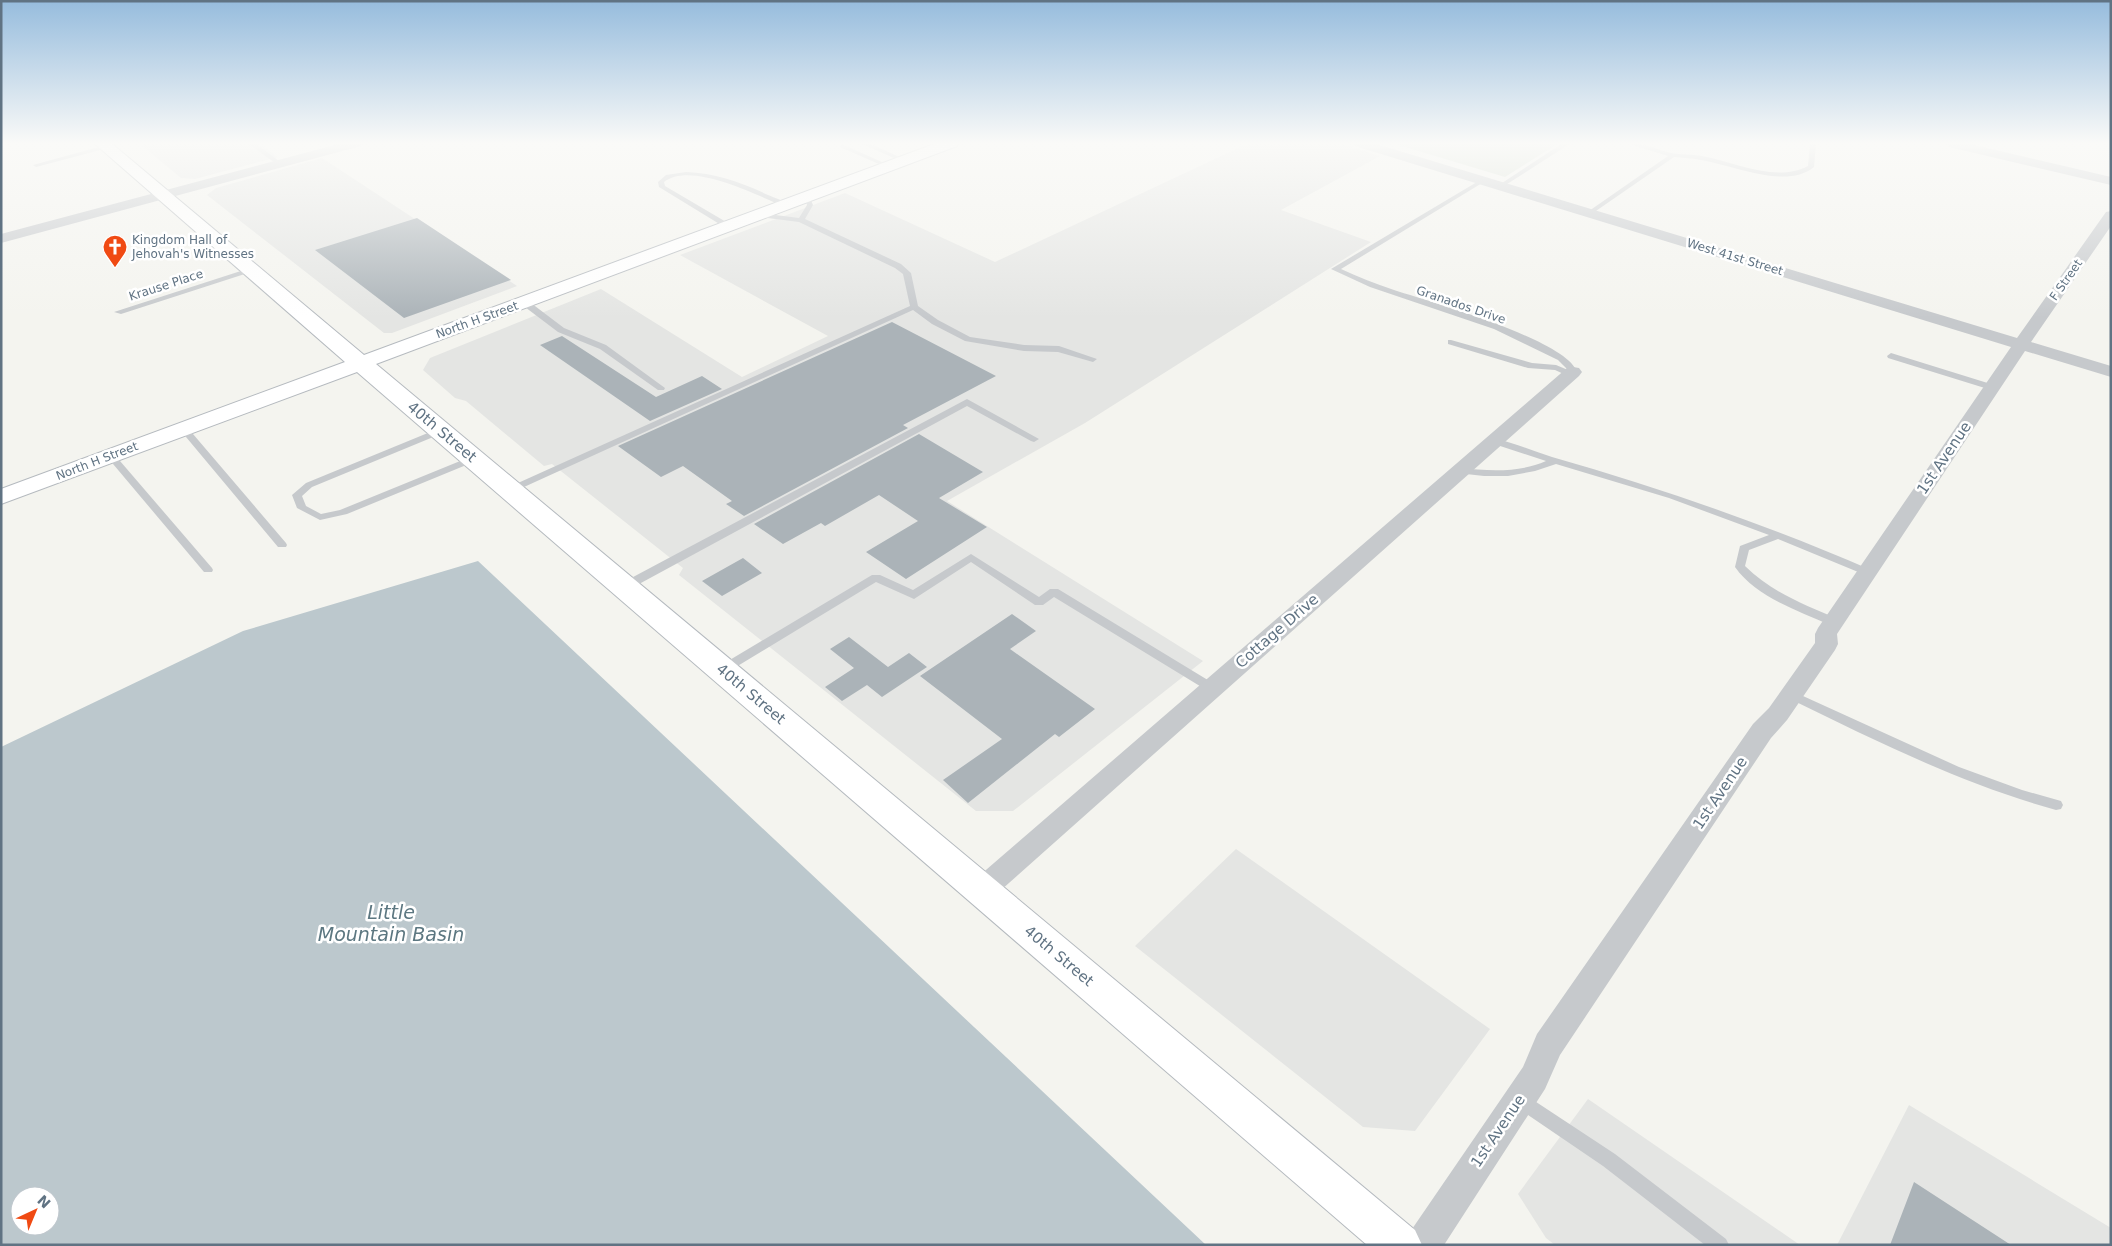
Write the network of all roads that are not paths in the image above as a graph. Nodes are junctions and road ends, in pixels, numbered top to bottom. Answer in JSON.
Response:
{"nodes":[{"id":1,"x":143,"y":201,"type":"edge"},
{"id":2,"x":168,"y":201,"type":"edge"},
{"id":3,"x":686,"y":201,"type":"edge"},
{"id":4,"x":776,"y":201,"type":"edge"},
{"id":5,"x":796,"y":201,"type":"edge"},
{"id":6,"x":809,"y":201,"type":"edge"},
{"id":7,"x":1449,"y":201,"type":"edge"},
{"id":8,"x":1555,"y":201,"type":"edge"},
{"id":9,"x":1607,"y":201,"type":"edge"},
{"id":10,"x":785,"y":205,"type":"junction"},
{"id":11,"x":1591,"y":212,"type":"junction"},
{"id":12,"x":760,"y":214,"type":"junction"},
{"id":13,"x":2111,"y":215,"type":"edge"},
{"id":14,"x":801,"y":220,"type":"junction"},
{"id":15,"x":729,"y":226,"type":"junction"},
{"id":16,"x":1,"y":239,"type":"edge"},
{"id":17,"x":250,"y":271,"type":"junction"},
{"id":18,"x":524,"y":302,"type":"junction"},
{"id":19,"x":914,"y":307,"type":"junction"},
{"id":20,"x":118,"y":312,"type":"dead end"},
{"id":21,"x":1451,"y":342,"type":"dead end"},
{"id":22,"x":2021,"y":344,"type":"junction"},
{"id":23,"x":1891,"y":356,"type":"dead end"},
{"id":24,"x":1093,"y":359,"type":"dead end"},
{"id":25,"x":360,"y":363,"type":"junction"},
{"id":26,"x":2111,"y":372,"type":"edge"},
{"id":27,"x":1572,"y":373,"type":"junction"},
{"id":28,"x":1991,"y":387,"type":"junction"},
{"id":29,"x":661,"y":388,"type":"dead end"},
{"id":30,"x":184,"y":429,"type":"junction"},
{"id":31,"x":440,"y":431,"type":"junction"},
{"id":32,"x":1034,"y":439,"type":"dead end"},
{"id":33,"x":1494,"y":441,"type":"junction"},
{"id":34,"x":111,"y":456,"type":"junction"},
{"id":35,"x":472,"y":458,"type":"junction"},
{"id":36,"x":1554,"y":461,"type":"junction"},
{"id":37,"x":1460,"y":471,"type":"junction"},
{"id":38,"x":510,"y":490,"type":"junction"},
{"id":39,"x":1,"y":497,"type":"edge"},
{"id":40,"x":1778,"y":535,"type":"junction"},
{"id":41,"x":282,"y":545,"type":"dead end"},
{"id":42,"x":208,"y":570,"type":"dead end"},
{"id":43,"x":1867,"y":572,"type":"junction"},
{"id":44,"x":624,"y":587,"type":"junction"},
{"id":45,"x":1834,"y":622,"type":"junction"},
{"id":46,"x":722,"y":670,"type":"junction"},
{"id":47,"x":1212,"y":688,"type":"junction"},
{"id":48,"x":1792,"y":695,"type":"junction"},
{"id":49,"x":2056,"y":805,"type":"dead end"},
{"id":50,"x":982,"y":890,"type":"junction"},
{"id":51,"x":1519,"y":1099,"type":"junction"},
{"id":52,"x":1400,"y":1245,"type":"edge"},
{"id":53,"x":1423,"y":1245,"type":"edge"},
{"id":54,"x":1720,"y":1245,"type":"edge"}],
"edges":[{"from":1,"to":16,"type":"street"},
{"from":2,"to":17,"type":"main road","name":"40th Street"},
{"from":3,"to":15,"type":"lane"},
{"from":4,"to":10,"type":"lane"},
{"from":5,"to":10,"type":"main road","name":"North H Street"},
{"from":6,"to":14,"type":"lane"},
{"from":7,"to":27,"type":"lane","name":"Granados Drive"},
{"from":8,"to":11,"type":"street","name":"West 41st Street"},
{"from":9,"to":11,"type":"lane"},
{"from":10,"to":12,"type":"main road","name":"North H Street"},
{"from":11,"to":22,"type":"street","name":"West 41st Street"},
{"from":12,"to":14,"type":"lane"},
{"from":12,"to":15,"type":"main road","name":"North H Street"},
{"from":13,"to":22,"type":"street","name":"F Street"},
{"from":14,"to":19,"type":"lane"},
{"from":15,"to":18,"type":"main road","name":"North H Street"},
{"from":17,"to":20,"type":"lane","name":"Krause Place"},
{"from":17,"to":25,"type":"main road","name":"40th Street"},
{"from":18,"to":25,"type":"main road","name":"North H Street"},
{"from":18,"to":29,"type":"lane"},
{"from":19,"to":24,"type":"lane"},
{"from":19,"to":38,"type":"lane"},
{"from":21,"to":27,"type":"lane"},
{"from":22,"to":26,"type":"street","name":"West 41st Street"},
{"from":22,"to":28,"type":"street","name":"1st Avenue"},
{"from":23,"to":28,"type":"lane"},
{"from":25,"to":30,"type":"main road","name":"North H Street"},
{"from":25,"to":31,"type":"main road","name":"40th Street"},
{"from":27,"to":33,"type":"street","name":"Cottage Drive"},
{"from":28,"to":43,"type":"street","name":"1st Avenue"},
{"from":30,"to":34,"type":"main road","name":"North H Street"},
{"from":30,"to":41,"type":"lane"},
{"from":31,"to":35,"type":"main road","name":"40th Street"},
{"from":31,"to":35,"type":"lane"},
{"from":32,"to":44,"type":"lane"},
{"from":33,"to":36,"type":"lane"},
{"from":33,"to":37,"type":"street","name":"Cottage Drive"},
{"from":34,"to":39,"type":"main road","name":"North H Street"},
{"from":34,"to":42,"type":"lane"},
{"from":35,"to":38,"type":"main road","name":"40th Street"},
{"from":36,"to":37,"type":"lane"},
{"from":36,"to":40,"type":"lane"},
{"from":37,"to":47,"type":"street","name":"Cottage Drive"},
{"from":38,"to":44,"type":"main road","name":"40th Street"},
{"from":40,"to":43,"type":"lane"},
{"from":40,"to":45,"type":"lane"},
{"from":43,"to":45,"type":"street","name":"1st Avenue"},
{"from":44,"to":46,"type":"main road","name":"40th Street"},
{"from":45,"to":48,"type":"street","name":"1st Avenue"},
{"from":46,"to":47,"type":"lane"},
{"from":46,"to":50,"type":"main road","name":"40th Street"},
{"from":47,"to":50,"type":"street","name":"Cottage Drive"},
{"from":48,"to":49,"type":"lane"},
{"from":48,"to":51,"type":"street","name":"1st Avenue"},
{"from":50,"to":52,"type":"main road","name":"40th Street"},
{"from":51,"to":53,"type":"street","name":"1st Avenue"},
{"from":51,"to":54,"type":"lane"}]}
